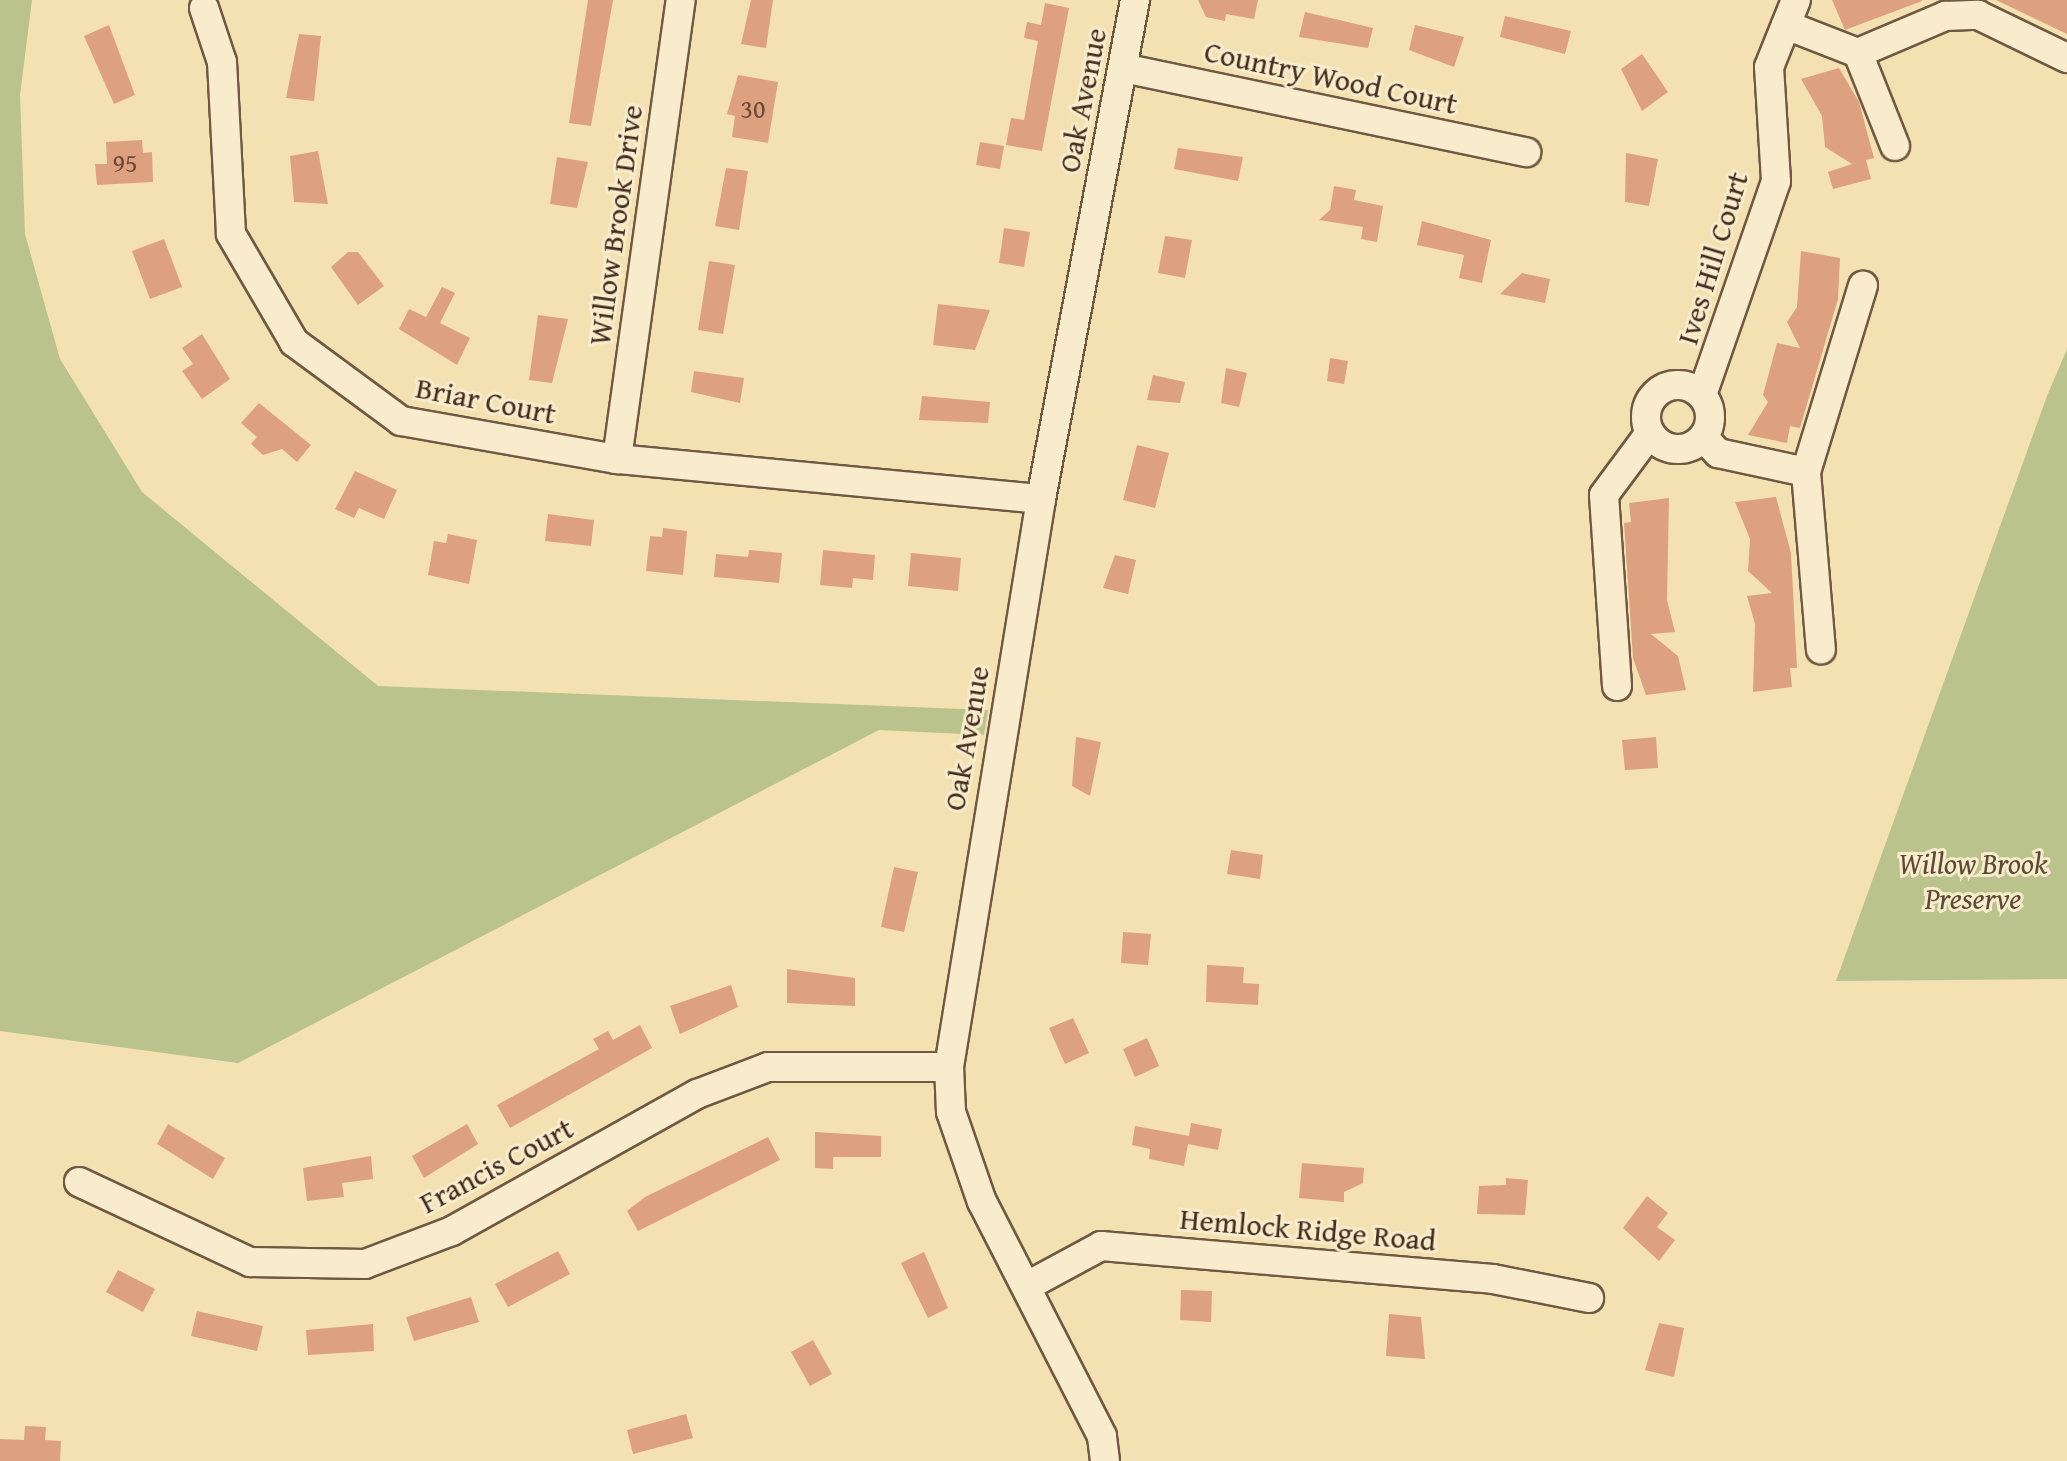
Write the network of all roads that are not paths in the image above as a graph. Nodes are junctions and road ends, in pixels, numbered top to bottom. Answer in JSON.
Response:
{"nodes":[{"id":1,"x":681,"y":0,"type":"edge"},
{"id":2,"x":1135,"y":0,"type":"edge"},
{"id":3,"x":204,"y":8,"type":"dead end"},
{"id":4,"x":1961,"y":8,"type":"edge"},
{"id":5,"x":1791,"y":12,"type":"edge"},
{"id":6,"x":1858,"y":53,"type":"junction"},
{"id":7,"x":2067,"y":58,"type":"edge"},
{"id":8,"x":1123,"y":68,"type":"junction"},
{"id":9,"x":1895,"y":146,"type":"dead end"},
{"id":10,"x":1526,"y":152,"type":"dead end"},
{"id":11,"x":1863,"y":285,"type":"dead end"},
{"id":12,"x":1702,"y":395,"type":"junction"},
{"id":13,"x":1650,"y":433,"type":"junction"},
{"id":14,"x":1704,"y":438,"type":"junction"},
{"id":15,"x":617,"y":459,"type":"junction"},
{"id":16,"x":1806,"y":472,"type":"junction"},
{"id":17,"x":1041,"y":499,"type":"junction"},
{"id":18,"x":1821,"y":649,"type":"dead end"},
{"id":19,"x":1617,"y":686,"type":"dead end"},
{"id":20,"x":949,"y":1067,"type":"junction"},
{"id":21,"x":79,"y":1182,"type":"dead end"},
{"id":22,"x":1029,"y":1285,"type":"junction"},
{"id":23,"x":1589,"y":1298,"type":"dead end"},
{"id":24,"x":1105,"y":1461,"type":"edge"}],
"edges":[{"from":1,"to":15,"type":"street","name":"Willow Brook Drive"},
{"from":2,"to":8,"type":"street","name":"Oak Avenue"},
{"from":3,"to":15,"type":"street","name":"Briar Court"},
{"from":4,"to":6,"type":"street"},
{"from":4,"to":7,"type":"street"},
{"from":5,"to":6,"type":"street"},
{"from":5,"to":12,"type":"street","name":"Ives Hill Court"},
{"from":6,"to":9,"type":"street"},
{"from":8,"to":10,"type":"street","name":"Country Wood Court"},
{"from":8,"to":17,"type":"street","name":"Oak Avenue"},
{"from":11,"to":16,"type":"street"},
{"from":12,"to":13,"type":"street","name":"Ives Hill Court"},
{"from":12,"to":14,"type":"street","name":"Ives Hill Court"},
{"from":13,"to":14,"type":"street"},
{"from":13,"to":19,"type":"street","name":"Ives Hill Court"},
{"from":14,"to":16,"type":"street"},
{"from":15,"to":17,"type":"street","name":"Briar Court"},
{"from":16,"to":18,"type":"street"},
{"from":17,"to":20,"type":"street","name":"Oak Avenue"},
{"from":20,"to":21,"type":"street","name":"Francis Court"},
{"from":20,"to":22,"type":"street","name":"Oak Avenue"},
{"from":22,"to":23,"type":"street","name":"Hemlock Ridge Road"},
{"from":22,"to":24,"type":"street","name":"Oak Avenue"}]}
